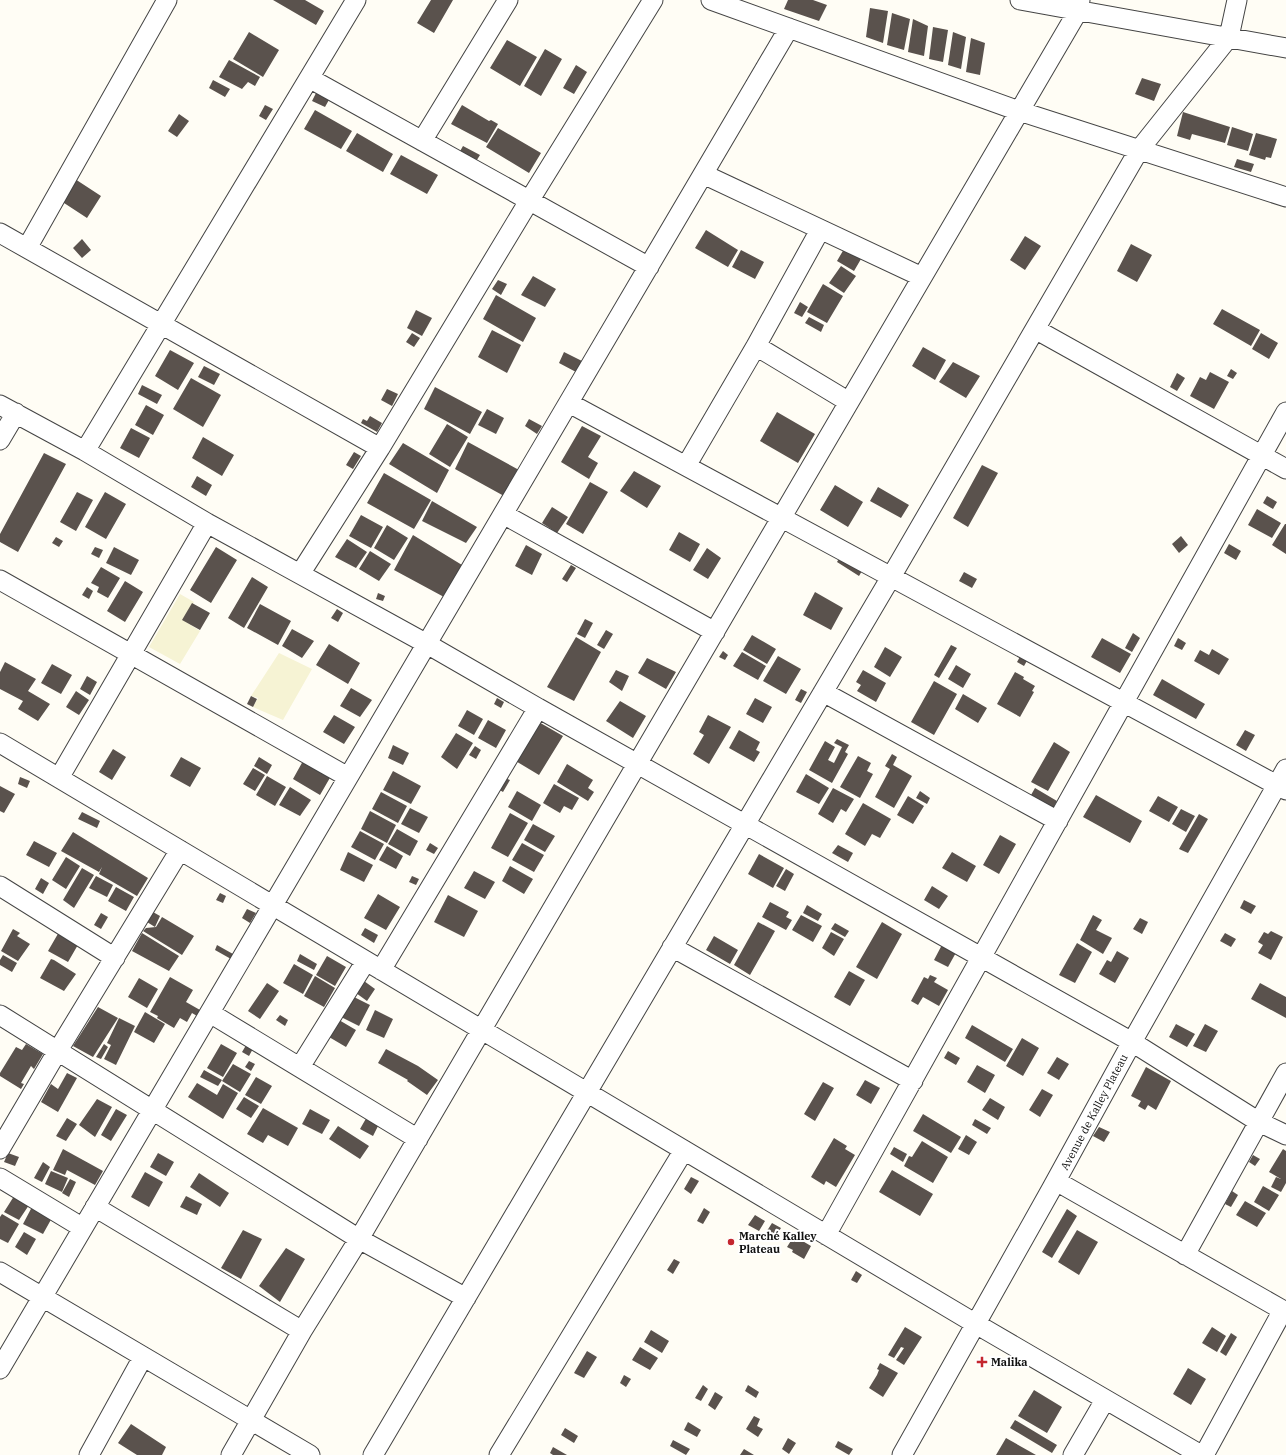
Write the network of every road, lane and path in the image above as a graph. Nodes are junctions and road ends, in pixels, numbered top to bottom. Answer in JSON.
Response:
{"nodes":[{"id":1,"x":167,"y":0,"type":"edge"},
{"id":2,"x":356,"y":0,"type":"edge"},
{"id":3,"x":508,"y":0,"type":"edge"},
{"id":4,"x":653,"y":0,"type":"edge"},
{"id":5,"x":711,"y":0,"type":"edge"},
{"id":6,"x":1020,"y":0,"type":"edge"},
{"id":7,"x":1237,"y":0,"type":"edge"},
{"id":8,"x":1079,"y":6,"type":"edge"},
{"id":9,"x":789,"y":28,"type":"junction"},
{"id":10,"x":1228,"y":37,"type":"junction"},
{"id":11,"x":1286,"y":48,"type":"edge"},
{"id":12,"x":309,"y":78,"type":"junction"},
{"id":13,"x":1019,"y":111,"type":"junction"},
{"id":14,"x":422,"y":141,"type":"junction"},
{"id":15,"x":1139,"y":150,"type":"junction"},
{"id":16,"x":703,"y":174,"type":"junction"},
{"id":17,"x":1286,"y":197,"type":"edge"},
{"id":18,"x":529,"y":201,"type":"junction"},
{"id":19,"x":820,"y":230,"type":"junction"},
{"id":20,"x":0,"y":233,"type":"edge"},
{"id":21,"x":27,"y":248,"type":"junction"},
{"id":22,"x":649,"y":268,"type":"junction"},
{"id":23,"x":922,"y":277,"type":"junction"},
{"id":24,"x":161,"y":324,"type":"junction"},
{"id":25,"x":1035,"y":329,"type":"junction"},
{"id":26,"x":756,"y":346,"type":"junction"},
{"id":27,"x":849,"y":402,"type":"junction"},
{"id":28,"x":569,"y":403,"type":"junction"},
{"id":29,"x":8,"y":409,"type":"edge"},
{"id":30,"x":1286,"y":412,"type":"edge"},
{"id":31,"x":0,"y":440,"type":"edge"},
{"id":32,"x":380,"y":448,"type":"junction"},
{"id":33,"x":85,"y":451,"type":"junction"},
{"id":34,"x":1262,"y":455,"type":"junction"},
{"id":35,"x":686,"y":466,"type":"junction"},
{"id":36,"x":1286,"y":469,"type":"edge"},
{"id":37,"x":503,"y":514,"type":"junction"},
{"id":38,"x":781,"y":518,"type":"junction"},
{"id":39,"x":207,"y":523,"type":"junction"},
{"id":40,"x":300,"y":574,"type":"junction"},
{"id":41,"x":891,"y":577,"type":"junction"},
{"id":42,"x":0,"y":580,"type":"edge"},
{"id":43,"x":714,"y":632,"type":"junction"},
{"id":44,"x":427,"y":644,"type":"junction"},
{"id":45,"x":131,"y":654,"type":"junction"},
{"id":46,"x":823,"y":692,"type":"junction"},
{"id":47,"x":1124,"y":702,"type":"junction"},
{"id":48,"x":538,"y":708,"type":"junction"},
{"id":49,"x":0,"y":743,"type":"edge"},
{"id":50,"x":637,"y":764,"type":"junction"},
{"id":51,"x":348,"y":777,"type":"junction"},
{"id":52,"x":59,"y":778,"type":"junction"},
{"id":53,"x":1283,"y":781,"type":"edge"},
{"id":54,"x":1058,"y":821,"type":"junction"},
{"id":55,"x":745,"y":824,"type":"junction"},
{"id":56,"x":180,"y":850,"type":"junction"},
{"id":57,"x":0,"y":886,"type":"edge"},
{"id":58,"x":273,"y":906,"type":"junction"},
{"id":59,"x":672,"y":947,"type":"junction"},
{"id":60,"x":982,"y":957,"type":"junction"},
{"id":61,"x":115,"y":958,"type":"junction"},
{"id":62,"x":373,"y":966,"type":"junction"},
{"id":63,"x":210,"y":1012,"type":"junction"},
{"id":64,"x":0,"y":1015,"type":"edge"},
{"id":65,"x":481,"y":1030,"type":"junction"},
{"id":66,"x":1132,"y":1042,"type":"junction"},
{"id":67,"x":57,"y":1052,"type":"junction"},
{"id":68,"x":300,"y":1067,"type":"junction"},
{"id":69,"x":1286,"y":1074,"type":"edge"},
{"id":70,"x":913,"y":1081,"type":"junction"},
{"id":71,"x":587,"y":1092,"type":"junction"},
{"id":72,"x":152,"y":1111,"type":"junction"},
{"id":73,"x":1259,"y":1122,"type":"junction"},
{"id":74,"x":1286,"y":1136,"type":"edge"},
{"id":75,"x":418,"y":1139,"type":"junction"},
{"id":76,"x":0,"y":1149,"type":"edge"},
{"id":77,"x":684,"y":1150,"type":"junction"},
{"id":78,"x":0,"y":1178,"type":"edge"},
{"id":79,"x":1056,"y":1181,"type":"junction"},
{"id":80,"x":95,"y":1207,"type":"junction"},
{"id":81,"x":83,"y":1228,"type":"junction"},
{"id":82,"x":826,"y":1235,"type":"junction"},
{"id":83,"x":359,"y":1239,"type":"junction"},
{"id":84,"x":1185,"y":1255,"type":"junction"},
{"id":85,"x":0,"y":1272,"type":"edge"},
{"id":86,"x":42,"y":1297,"type":"junction"},
{"id":87,"x":466,"y":1298,"type":"junction"},
{"id":88,"x":1284,"y":1311,"type":"edge"},
{"id":89,"x":976,"y":1324,"type":"junction"},
{"id":90,"x":302,"y":1331,"type":"junction"},
{"id":91,"x":143,"y":1357,"type":"junction"},
{"id":92,"x":0,"y":1369,"type":"edge"},
{"id":93,"x":1105,"y":1400,"type":"junction"},
{"id":94,"x":251,"y":1420,"type":"junction"},
{"id":95,"x":89,"y":1455,"type":"edge"},
{"id":96,"x":231,"y":1455,"type":"edge"},
{"id":97,"x":310,"y":1455,"type":"edge"},
{"id":98,"x":373,"y":1455,"type":"edge"},
{"id":99,"x":499,"y":1455,"type":"edge"},
{"id":100,"x":902,"y":1455,"type":"edge"},
{"id":101,"x":1073,"y":1455,"type":"edge"},
{"id":102,"x":1202,"y":1455,"type":"edge"}],
"edges":[{"from":1,"to":21,"type":"street"},
{"from":2,"to":12,"type":"street"},
{"from":3,"to":14,"type":"street"},
{"from":4,"to":18,"type":"street"},
{"from":5,"to":9,"type":"street"},
{"from":6,"to":8,"type":"street"},
{"from":7,"to":10,"type":"street"},
{"from":8,"to":10,"type":"street"},
{"from":8,"to":13,"type":"street"},
{"from":9,"to":13,"type":"street"},
{"from":9,"to":16,"type":"street"},
{"from":10,"to":11,"type":"street"},
{"from":10,"to":15,"type":"street"},
{"from":12,"to":14,"type":"street"},
{"from":12,"to":24,"type":"street"},
{"from":13,"to":15,"type":"street"},
{"from":13,"to":23,"type":"street"},
{"from":14,"to":18,"type":"street"},
{"from":15,"to":17,"type":"street"},
{"from":15,"to":25,"type":"street"},
{"from":16,"to":19,"type":"street"},
{"from":16,"to":22,"type":"street"},
{"from":18,"to":22,"type":"street"},
{"from":18,"to":32,"type":"street"},
{"from":19,"to":23,"type":"street"},
{"from":19,"to":26,"type":"street"},
{"from":20,"to":21,"type":"street"},
{"from":21,"to":24,"type":"street"},
{"from":22,"to":28,"type":"street"},
{"from":23,"to":27,"type":"street"},
{"from":24,"to":32,"type":"street"},
{"from":24,"to":33,"type":"street"},
{"from":25,"to":34,"type":"street"},
{"from":25,"to":41,"type":"street"},
{"from":26,"to":27,"type":"street"},
{"from":26,"to":35,"type":"street"},
{"from":27,"to":38,"type":"street"},
{"from":28,"to":35,"type":"street"},
{"from":28,"to":37,"type":"street"},
{"from":29,"to":31,"type":"street"},
{"from":29,"to":33,"type":"street"},
{"from":30,"to":34,"type":"street"},
{"from":32,"to":40,"type":"street"},
{"from":33,"to":39,"type":"street"},
{"from":34,"to":36,"type":"street"},
{"from":34,"to":47,"type":"street"},
{"from":35,"to":38,"type":"street"},
{"from":37,"to":43,"type":"street"},
{"from":37,"to":44,"type":"street"},
{"from":38,"to":41,"type":"street"},
{"from":38,"to":43,"type":"street"},
{"from":39,"to":40,"type":"street"},
{"from":39,"to":45,"type":"street"},
{"from":40,"to":44,"type":"street"},
{"from":41,"to":46,"type":"street"},
{"from":41,"to":47,"type":"street"},
{"from":42,"to":45,"type":"street"},
{"from":43,"to":50,"type":"street"},
{"from":44,"to":48,"type":"street"},
{"from":44,"to":51,"type":"street"},
{"from":45,"to":51,"type":"street"},
{"from":45,"to":52,"type":"street"},
{"from":46,"to":54,"type":"street"},
{"from":46,"to":55,"type":"street"},
{"from":47,"to":53,"type":"street"},
{"from":47,"to":54,"type":"street"},
{"from":48,"to":50,"type":"street"},
{"from":48,"to":62,"type":"street"},
{"from":49,"to":52,"type":"street"},
{"from":50,"to":55,"type":"street"},
{"from":50,"to":65,"type":"street"},
{"from":51,"to":58,"type":"street"},
{"from":52,"to":56,"type":"street"},
{"from":53,"to":66,"type":"street","name":"Avenue de Kalley Plateau"},
{"from":54,"to":60,"type":"street"},
{"from":55,"to":59,"type":"street"},
{"from":55,"to":60,"type":"street"},
{"from":56,"to":58,"type":"street"},
{"from":56,"to":61,"type":"street"},
{"from":57,"to":61,"type":"street"},
{"from":58,"to":62,"type":"street"},
{"from":58,"to":63,"type":"street"},
{"from":59,"to":70,"type":"street"},
{"from":59,"to":71,"type":"street"},
{"from":60,"to":66,"type":"street"},
{"from":60,"to":70,"type":"street"},
{"from":61,"to":67,"type":"street"},
{"from":62,"to":65,"type":"street"},
{"from":62,"to":68,"type":"street"},
{"from":63,"to":68,"type":"street"},
{"from":63,"to":72,"type":"street"},
{"from":64,"to":67,"type":"street"},
{"from":65,"to":71,"type":"street"},
{"from":65,"to":75,"type":"street"},
{"from":66,"to":73,"type":"street"},
{"from":66,"to":79,"type":"street","name":"Avenue de Kalley Plateau"},
{"from":67,"to":72,"type":"street"},
{"from":67,"to":76,"type":"street"},
{"from":68,"to":75,"type":"street"},
{"from":69,"to":73,"type":"street"},
{"from":70,"to":82,"type":"street"},
{"from":71,"to":77,"type":"street"},
{"from":71,"to":87,"type":"street"},
{"from":72,"to":80,"type":"street"},
{"from":72,"to":83,"type":"street"},
{"from":73,"to":74,"type":"street"},
{"from":73,"to":84,"type":"street"},
{"from":75,"to":83,"type":"street"},
{"from":77,"to":82,"type":"street"},
{"from":77,"to":99,"type":"street"},
{"from":78,"to":81,"type":"street"},
{"from":79,"to":84,"type":"street"},
{"from":79,"to":89,"type":"street","name":"Avenue de Kalley Plateau"},
{"from":80,"to":81,"type":"street"},
{"from":80,"to":90,"type":"street"},
{"from":81,"to":86,"type":"street"},
{"from":82,"to":89,"type":"street"},
{"from":83,"to":87,"type":"street"},
{"from":83,"to":90,"type":"street"},
{"from":84,"to":88,"type":"street"},
{"from":85,"to":86,"type":"street"},
{"from":86,"to":91,"type":"street"},
{"from":86,"to":92,"type":"street"},
{"from":87,"to":98,"type":"street"},
{"from":88,"to":102,"type":"street"},
{"from":89,"to":93,"type":"street"},
{"from":89,"to":100,"type":"street","name":"Avenue de Kalley Plateau"},
{"from":90,"to":94,"type":"street"},
{"from":91,"to":94,"type":"street"},
{"from":91,"to":95,"type":"street"},
{"from":93,"to":101,"type":"street"},
{"from":93,"to":102,"type":"street"},
{"from":94,"to":96,"type":"street"},
{"from":94,"to":97,"type":"street"}]}
